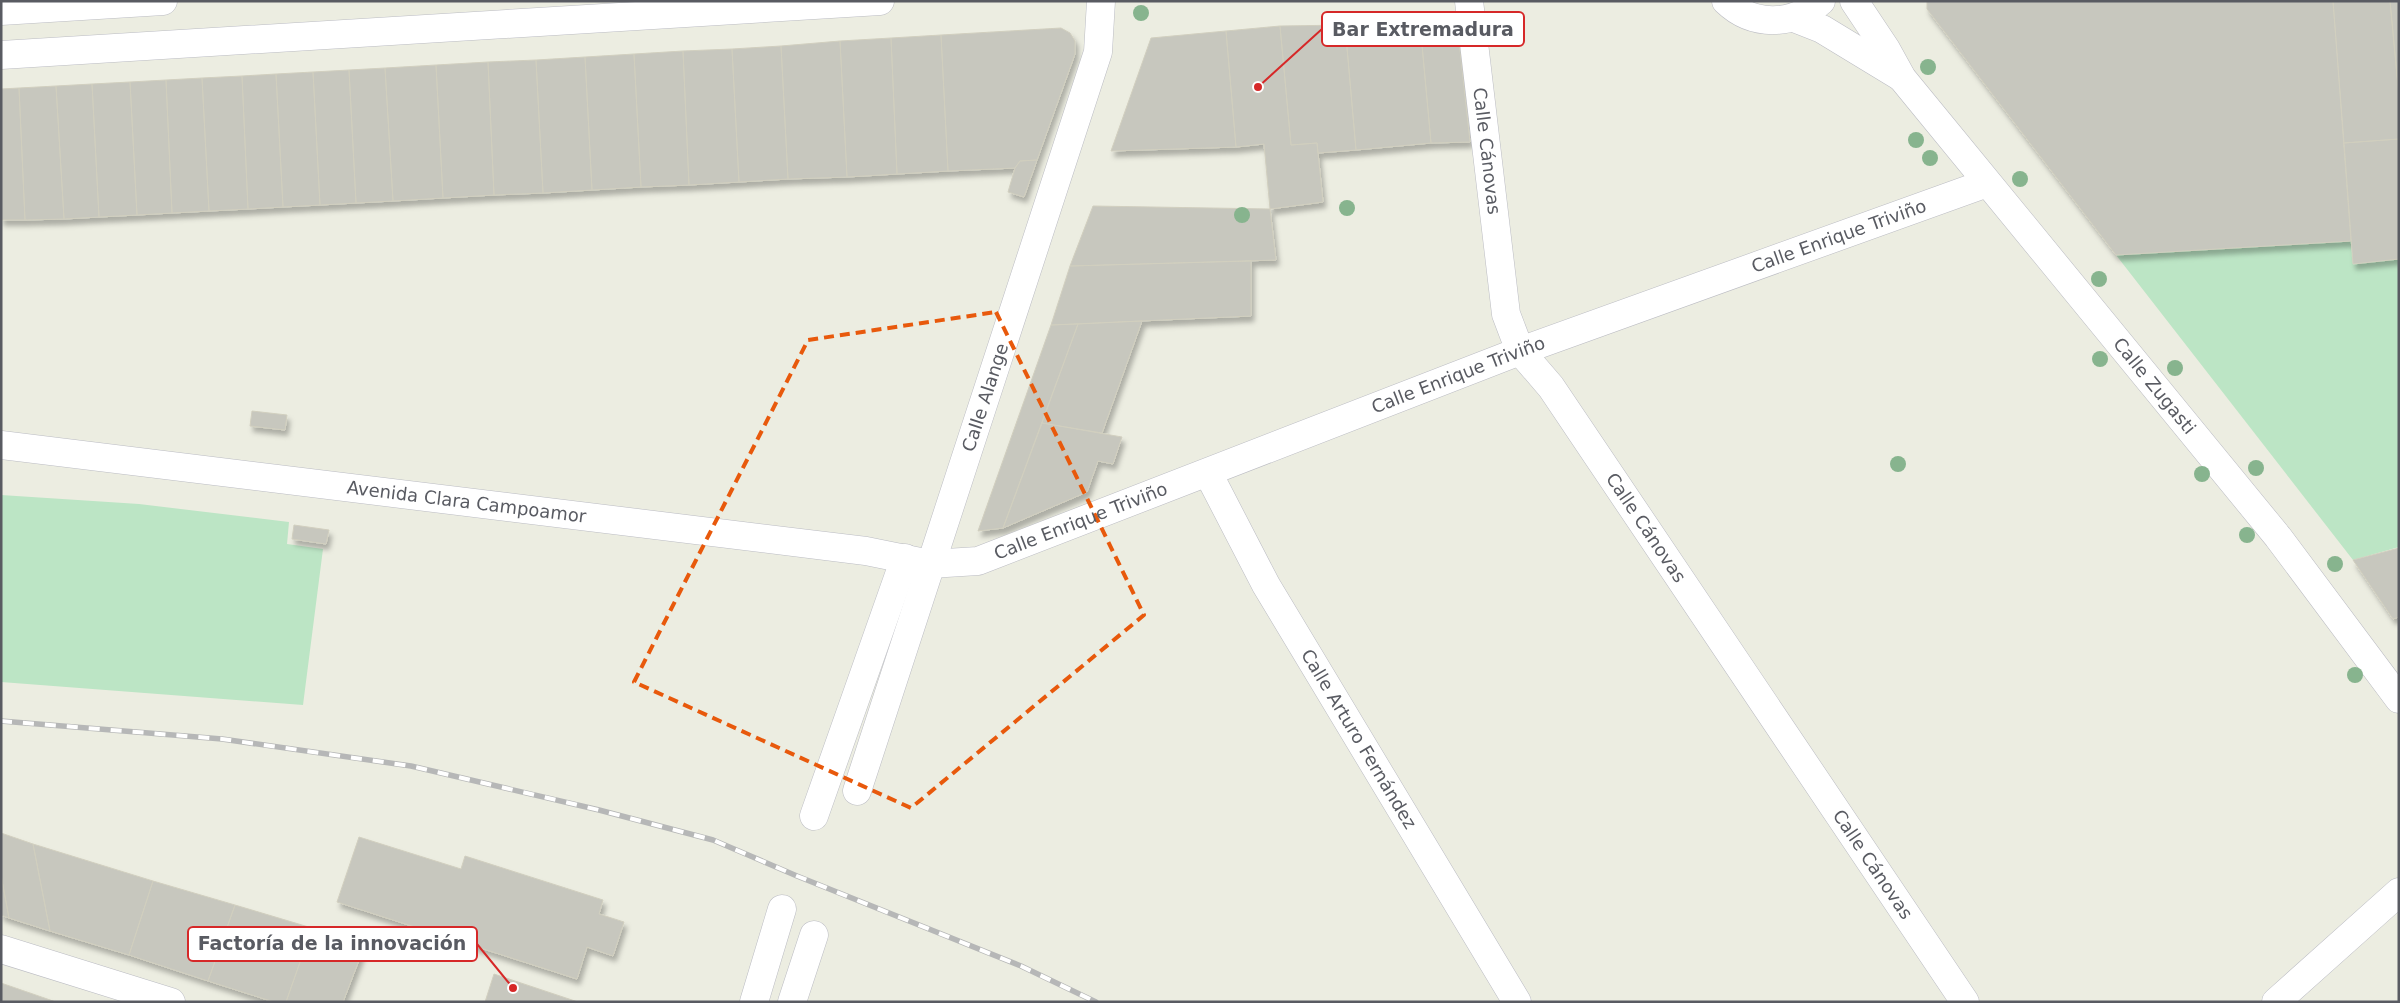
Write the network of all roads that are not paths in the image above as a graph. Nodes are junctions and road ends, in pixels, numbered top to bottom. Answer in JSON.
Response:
{"nodes":[{"id":1,"x":163,"y":1,"type":"edge"},
{"id":2,"x":880,"y":1,"type":"edge"},
{"id":3,"x":1101,"y":1,"type":"edge"},
{"id":4,"x":1469,"y":1,"type":"edge"},
{"id":5,"x":1726,"y":1,"type":"edge"},
{"id":6,"x":1821,"y":1,"type":"edge"},
{"id":7,"x":1854,"y":1,"type":"edge"},
{"id":8,"x":1,"y":12,"type":"edge"},
{"id":9,"x":1794,"y":18,"type":"junction"},
{"id":10,"x":1,"y":55,"type":"edge"},
{"id":11,"x":1902,"y":78,"type":"junction"},
{"id":12,"x":1986,"y":183,"type":"junction"},
{"id":13,"x":1520,"y":351,"type":"junction"},
{"id":14,"x":1,"y":445,"type":"edge"},
{"id":15,"x":1208,"y":473,"type":"junction"},
{"id":16,"x":918,"y":561,"type":"junction"},
{"id":17,"x":2399,"y":699,"type":"edge"},
{"id":18,"x":856,"y":791,"type":"dead end"},
{"id":19,"x":814,"y":816,"type":"dead end"},
{"id":20,"x":2399,"y":892,"type":"edge"},
{"id":21,"x":782,"y":909,"type":"dead end"},
{"id":22,"x":814,"y":935,"type":"dead end"},
{"id":23,"x":1,"y":949,"type":"edge"},
{"id":24,"x":171,"y":1002,"type":"edge"},
{"id":25,"x":754,"y":1002,"type":"edge"},
{"id":26,"x":792,"y":1002,"type":"edge"},
{"id":27,"x":1517,"y":1002,"type":"edge"},
{"id":28,"x":1965,"y":1002,"type":"edge"},
{"id":29,"x":2276,"y":1002,"type":"edge"}],
"edges":[{"from":1,"to":8,"type":"street"},
{"from":2,"to":10,"type":"street"},
{"from":3,"to":16,"type":"street","name":"Calle Alange"},
{"from":4,"to":13,"type":"street","name":"Calle Cánovas"},
{"from":5,"to":9,"type":"street"},
{"from":6,"to":9,"type":"street"},
{"from":7,"to":11,"type":"street","name":"Calle Zugasti"},
{"from":9,"to":11,"type":"street","name":"Calle Zugasti"},
{"from":11,"to":12,"type":"street","name":"Calle Zugasti"},
{"from":12,"to":13,"type":"street","name":"Calle Enrique Triviño"},
{"from":12,"to":17,"type":"street","name":"Calle Zugasti"},
{"from":13,"to":15,"type":"street","name":"Calle Enrique Triviño"},
{"from":13,"to":28,"type":"street","name":"Calle Cánovas"},
{"from":14,"to":16,"type":"street","name":"Avenida Clara Campoamor"},
{"from":15,"to":16,"type":"street","name":"Calle Enrique Triviño"},
{"from":15,"to":27,"type":"street","name":"Calle Arturo Fernández"},
{"from":16,"to":18,"type":"street","name":"Calle Alange"},
{"from":16,"to":19,"type":"street","name":"Calle Alange"},
{"from":20,"to":29,"type":"street"},
{"from":21,"to":25,"type":"street"},
{"from":22,"to":26,"type":"street"},
{"from":23,"to":24,"type":"street"}]}
